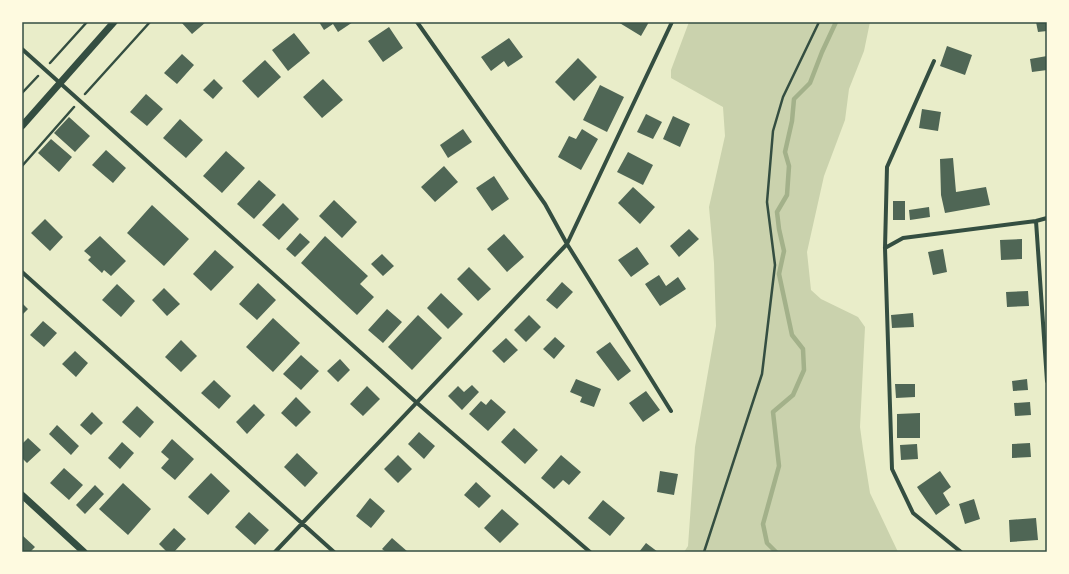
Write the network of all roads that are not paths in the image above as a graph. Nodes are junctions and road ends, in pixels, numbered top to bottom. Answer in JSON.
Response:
{"nodes":[{"id":1,"x":114,"y":22,"type":"edge"},
{"id":2,"x":417,"y":22,"type":"edge"},
{"id":3,"x":672,"y":22,"type":"edge"},
{"id":4,"x":22,"y":49,"type":"edge"},
{"id":5,"x":934,"y":61,"type":"dead end"},
{"id":6,"x":60,"y":83,"type":"junction"},
{"id":7,"x":22,"y":126,"type":"edge"},
{"id":8,"x":1047,"y":218,"type":"edge"},
{"id":9,"x":1036,"y":221,"type":"junction"},
{"id":10,"x":567,"y":244,"type":"junction"},
{"id":11,"x":885,"y":248,"type":"junction"},
{"id":12,"x":22,"y":272,"type":"edge"},
{"id":13,"x":1047,"y":381,"type":"edge"},
{"id":14,"x":416,"y":402,"type":"junction"},
{"id":15,"x":671,"y":411,"type":"dead end"},
{"id":16,"x":22,"y":495,"type":"edge"},
{"id":17,"x":302,"y":524,"type":"junction"},
{"id":18,"x":84,"y":552,"type":"edge"},
{"id":19,"x":275,"y":552,"type":"edge"},
{"id":20,"x":334,"y":552,"type":"edge"},
{"id":21,"x":590,"y":552,"type":"edge"},
{"id":22,"x":960,"y":552,"type":"edge"}],
"edges":[{"from":1,"to":6,"type":"street"},
{"from":2,"to":10,"type":"street"},
{"from":3,"to":10,"type":"street"},
{"from":4,"to":6,"type":"street"},
{"from":5,"to":11,"type":"street"},
{"from":6,"to":7,"type":"street"},
{"from":6,"to":14,"type":"street"},
{"from":8,"to":9,"type":"street"},
{"from":9,"to":11,"type":"street"},
{"from":9,"to":13,"type":"street"},
{"from":10,"to":14,"type":"street"},
{"from":10,"to":15,"type":"street"},
{"from":11,"to":22,"type":"street"},
{"from":12,"to":17,"type":"street"},
{"from":14,"to":17,"type":"street"},
{"from":14,"to":21,"type":"street"},
{"from":16,"to":18,"type":"street"},
{"from":17,"to":19,"type":"street"},
{"from":17,"to":20,"type":"street"}]}
